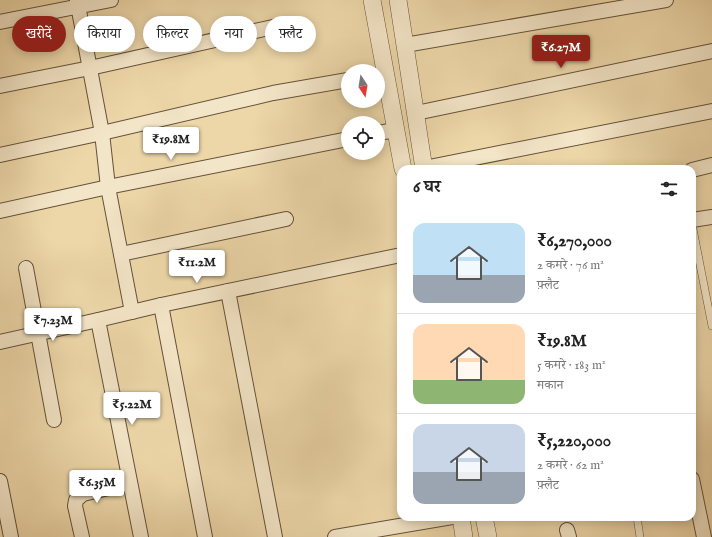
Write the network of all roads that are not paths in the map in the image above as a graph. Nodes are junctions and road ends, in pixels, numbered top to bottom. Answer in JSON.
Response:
{"nodes":[{"id":1,"x":111,"y":0,"type":"edge"},
{"id":2,"x":372,"y":0,"type":"edge"},
{"id":3,"x":398,"y":0,"type":"edge"},
{"id":4,"x":666,"y":0,"type":"edge"},
{"id":5,"x":78,"y":3,"type":"edge"},
{"id":6,"x":0,"y":22,"type":"edge"},
{"id":7,"x":265,"y":29,"type":"edge"},
{"id":8,"x":405,"y":45,"type":"junction"},
{"id":9,"x":712,"y":51,"type":"edge"},
{"id":10,"x":381,"y":64,"type":"edge"},
{"id":11,"x":90,"y":68,"type":"junction"},
{"id":12,"x":341,"y":81,"type":"edge"},
{"id":13,"x":0,"y":86,"type":"edge"},
{"id":14,"x":385,"y":86,"type":"edge"},
{"id":15,"x":712,"y":112,"type":"edge"},
{"id":16,"x":416,"y":113,"type":"junction"},
{"id":17,"x":396,"y":130,"type":"junction"},
{"id":18,"x":385,"y":132,"type":"edge"},
{"id":19,"x":102,"y":133,"type":"junction"},
{"id":20,"x":341,"y":140,"type":"edge"},
{"id":21,"x":0,"y":155,"type":"edge"},
{"id":22,"x":402,"y":165,"type":"edge"},
{"id":23,"x":423,"y":165,"type":"edge"},
{"id":24,"x":444,"y":165,"type":"edge"},
{"id":25,"x":712,"y":165,"type":"edge"},
{"id":26,"x":696,"y":169,"type":"edge"},
{"id":27,"x":108,"y":187,"type":"junction"},
{"id":28,"x":0,"y":211,"type":"edge"},
{"id":29,"x":712,"y":217,"type":"edge"},
{"id":30,"x":286,"y":219,"type":"dead end"},
{"id":31,"x":696,"y":219,"type":"edge"},
{"id":32,"x":696,"y":244,"type":"edge"},
{"id":33,"x":121,"y":254,"type":"junction"},
{"id":34,"x":397,"y":256,"type":"edge"},
{"id":35,"x":26,"y":268,"type":"dead end"},
{"id":36,"x":228,"y":291,"type":"junction"},
{"id":37,"x":161,"y":304,"type":"junction"},
{"id":38,"x":132,"y":312,"type":"junction"},
{"id":39,"x":98,"y":320,"type":"junction"},
{"id":40,"x":712,"y":326,"type":"edge"},
{"id":41,"x":38,"y":333,"type":"junction"},
{"id":42,"x":0,"y":342,"type":"edge"},
{"id":43,"x":54,"y":420,"type":"dead end"},
{"id":44,"x":0,"y":481,"type":"edge"},
{"id":45,"x":130,"y":483,"type":"junction"},
{"id":46,"x":696,"y":494,"type":"edge"},
{"id":47,"x":429,"y":521,"type":"edge"},
{"id":48,"x":462,"y":521,"type":"edge"},
{"id":49,"x":485,"y":521,"type":"edge"},
{"id":50,"x":638,"y":521,"type":"edge"},
{"id":51,"x":706,"y":531,"type":"edge"},
{"id":52,"x":11,"y":537,"type":"edge"},
{"id":53,"x":82,"y":537,"type":"edge"},
{"id":54,"x":141,"y":537,"type":"edge"},
{"id":55,"x":205,"y":537,"type":"edge"},
{"id":56,"x":275,"y":537,"type":"edge"},
{"id":57,"x":335,"y":537,"type":"edge"},
{"id":58,"x":464,"y":537,"type":"edge"},
{"id":59,"x":488,"y":537,"type":"edge"},
{"id":60,"x":640,"y":537,"type":"edge"}],
"edges":[{"from":1,"to":5,"type":"street"},
{"from":2,"to":10,"type":"street"},
{"from":3,"to":8,"type":"street"},
{"from":4,"to":8,"type":"street"},
{"from":5,"to":6,"type":"street"},
{"from":5,"to":11,"type":"street"},
{"from":7,"to":11,"type":"street"},
{"from":8,"to":16,"type":"street"},
{"from":9,"to":16,"type":"street"},
{"from":11,"to":13,"type":"street"},
{"from":11,"to":19,"type":"street"},
{"from":12,"to":19,"type":"street"},
{"from":14,"to":17,"type":"street"},
{"from":15,"to":24,"type":"street"},
{"from":16,"to":23,"type":"street"},
{"from":17,"to":18,"type":"street"},
{"from":17,"to":22,"type":"street"},
{"from":19,"to":21,"type":"street"},
{"from":19,"to":27,"type":"street"},
{"from":20,"to":27,"type":"street"},
{"from":25,"to":26,"type":"street"},
{"from":27,"to":28,"type":"street"},
{"from":27,"to":33,"type":"street"},
{"from":29,"to":31,"type":"street"},
{"from":30,"to":33,"type":"street"},
{"from":32,"to":40,"type":"lane"},
{"from":33,"to":38,"type":"street"},
{"from":34,"to":36,"type":"street"},
{"from":35,"to":41,"type":"street"},
{"from":36,"to":37,"type":"street"},
{"from":36,"to":56,"type":"street"},
{"from":37,"to":38,"type":"street"},
{"from":37,"to":55,"type":"street"},
{"from":38,"to":39,"type":"street"},
{"from":39,"to":41,"type":"street"},
{"from":39,"to":45,"type":"street"},
{"from":41,"to":42,"type":"street"},
{"from":41,"to":43,"type":"street"},
{"from":44,"to":52,"type":"street"},
{"from":45,"to":53,"type":"street"},
{"from":45,"to":54,"type":"street"},
{"from":46,"to":51,"type":"street"},
{"from":47,"to":57,"type":"street"},
{"from":48,"to":58,"type":"street"},
{"from":49,"to":59,"type":"street"},
{"from":50,"to":60,"type":"lane"}]}
